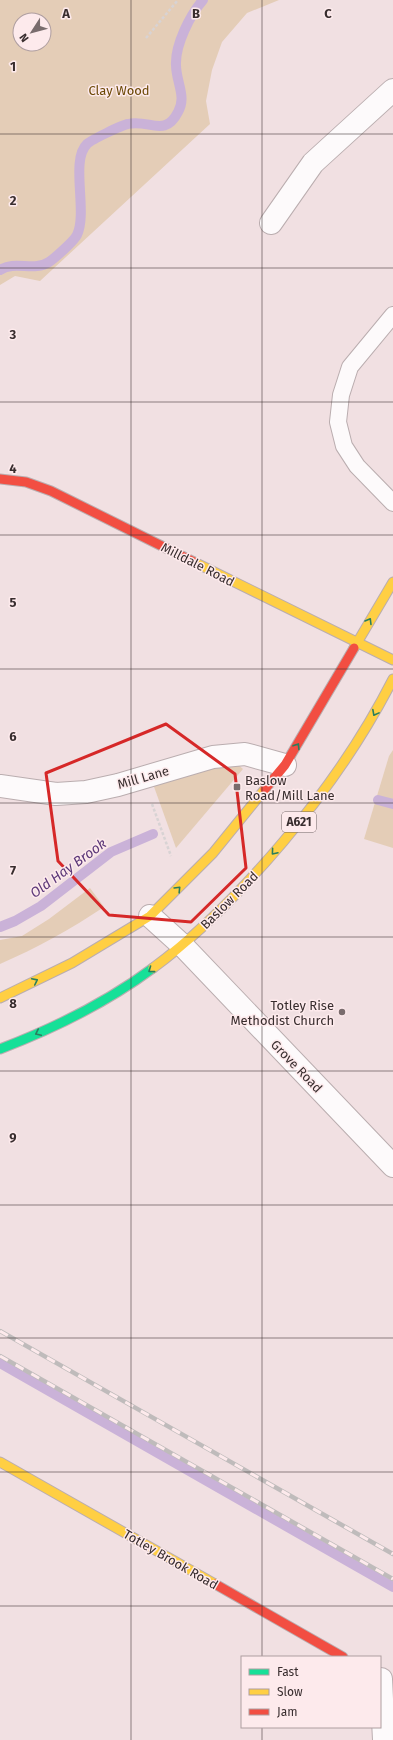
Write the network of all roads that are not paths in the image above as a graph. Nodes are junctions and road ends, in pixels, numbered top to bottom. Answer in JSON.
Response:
{"nodes":[{"id":1,"x":393,"y":90,"type":"edge"},
{"id":2,"x":271,"y":223,"type":"dead end"},
{"id":3,"x":393,"y":315,"type":"edge"},
{"id":4,"x":0,"y":479,"type":"edge"},
{"id":5,"x":393,"y":503,"type":"edge"},
{"id":6,"x":393,"y":582,"type":"edge"},
{"id":7,"x":356,"y":643,"type":"junction"},
{"id":8,"x":393,"y":660,"type":"edge"},
{"id":9,"x":393,"y":679,"type":"edge"},
{"id":10,"x":285,"y":765,"type":"junction"},
{"id":11,"x":0,"y":786,"type":"edge"},
{"id":12,"x":150,"y":916,"type":"junction"},
{"id":13,"x":182,"y":945,"type":"junction"},
{"id":14,"x":0,"y":998,"type":"edge"},
{"id":15,"x":0,"y":1050,"type":"edge"},
{"id":16,"x":393,"y":1166,"type":"edge"},
{"id":17,"x":0,"y":1462,"type":"edge"},
{"id":18,"x":341,"y":1656,"type":"edge"},
{"id":19,"x":385,"y":1681,"type":"edge"},
{"id":20,"x":384,"y":1740,"type":"edge"}],
"edges":[{"from":1,"to":2,"type":"street"},
{"from":3,"to":5,"type":"lane"},
{"from":4,"to":7,"type":"main road","name":"Milldale Road"},
{"from":7,"to":6,"type":"main road","one_way":true},
{"from":7,"to":8,"type":"main road","name":"Milldale Road"},
{"from":10,"to":7,"type":"main road","one_way":true},
{"from":9,"to":13,"type":"main road","name":"Baslow Road","number":"A621","one_way":true},
{"from":10,"to":11,"type":"street","name":"Mill Lane"},
{"from":12,"to":10,"type":"main road","one_way":true},
{"from":12,"to":13,"type":"street","name":"Grove Road"},
{"from":14,"to":12,"type":"main road","one_way":true},
{"from":13,"to":15,"type":"main road","name":"Baslow Road","number":"A621","one_way":true},
{"from":13,"to":16,"type":"street","name":"Grove Road"},
{"from":17,"to":18,"type":"main road","name":"Totley Brook Road"},
{"from":19,"to":20,"type":"street"}]}
